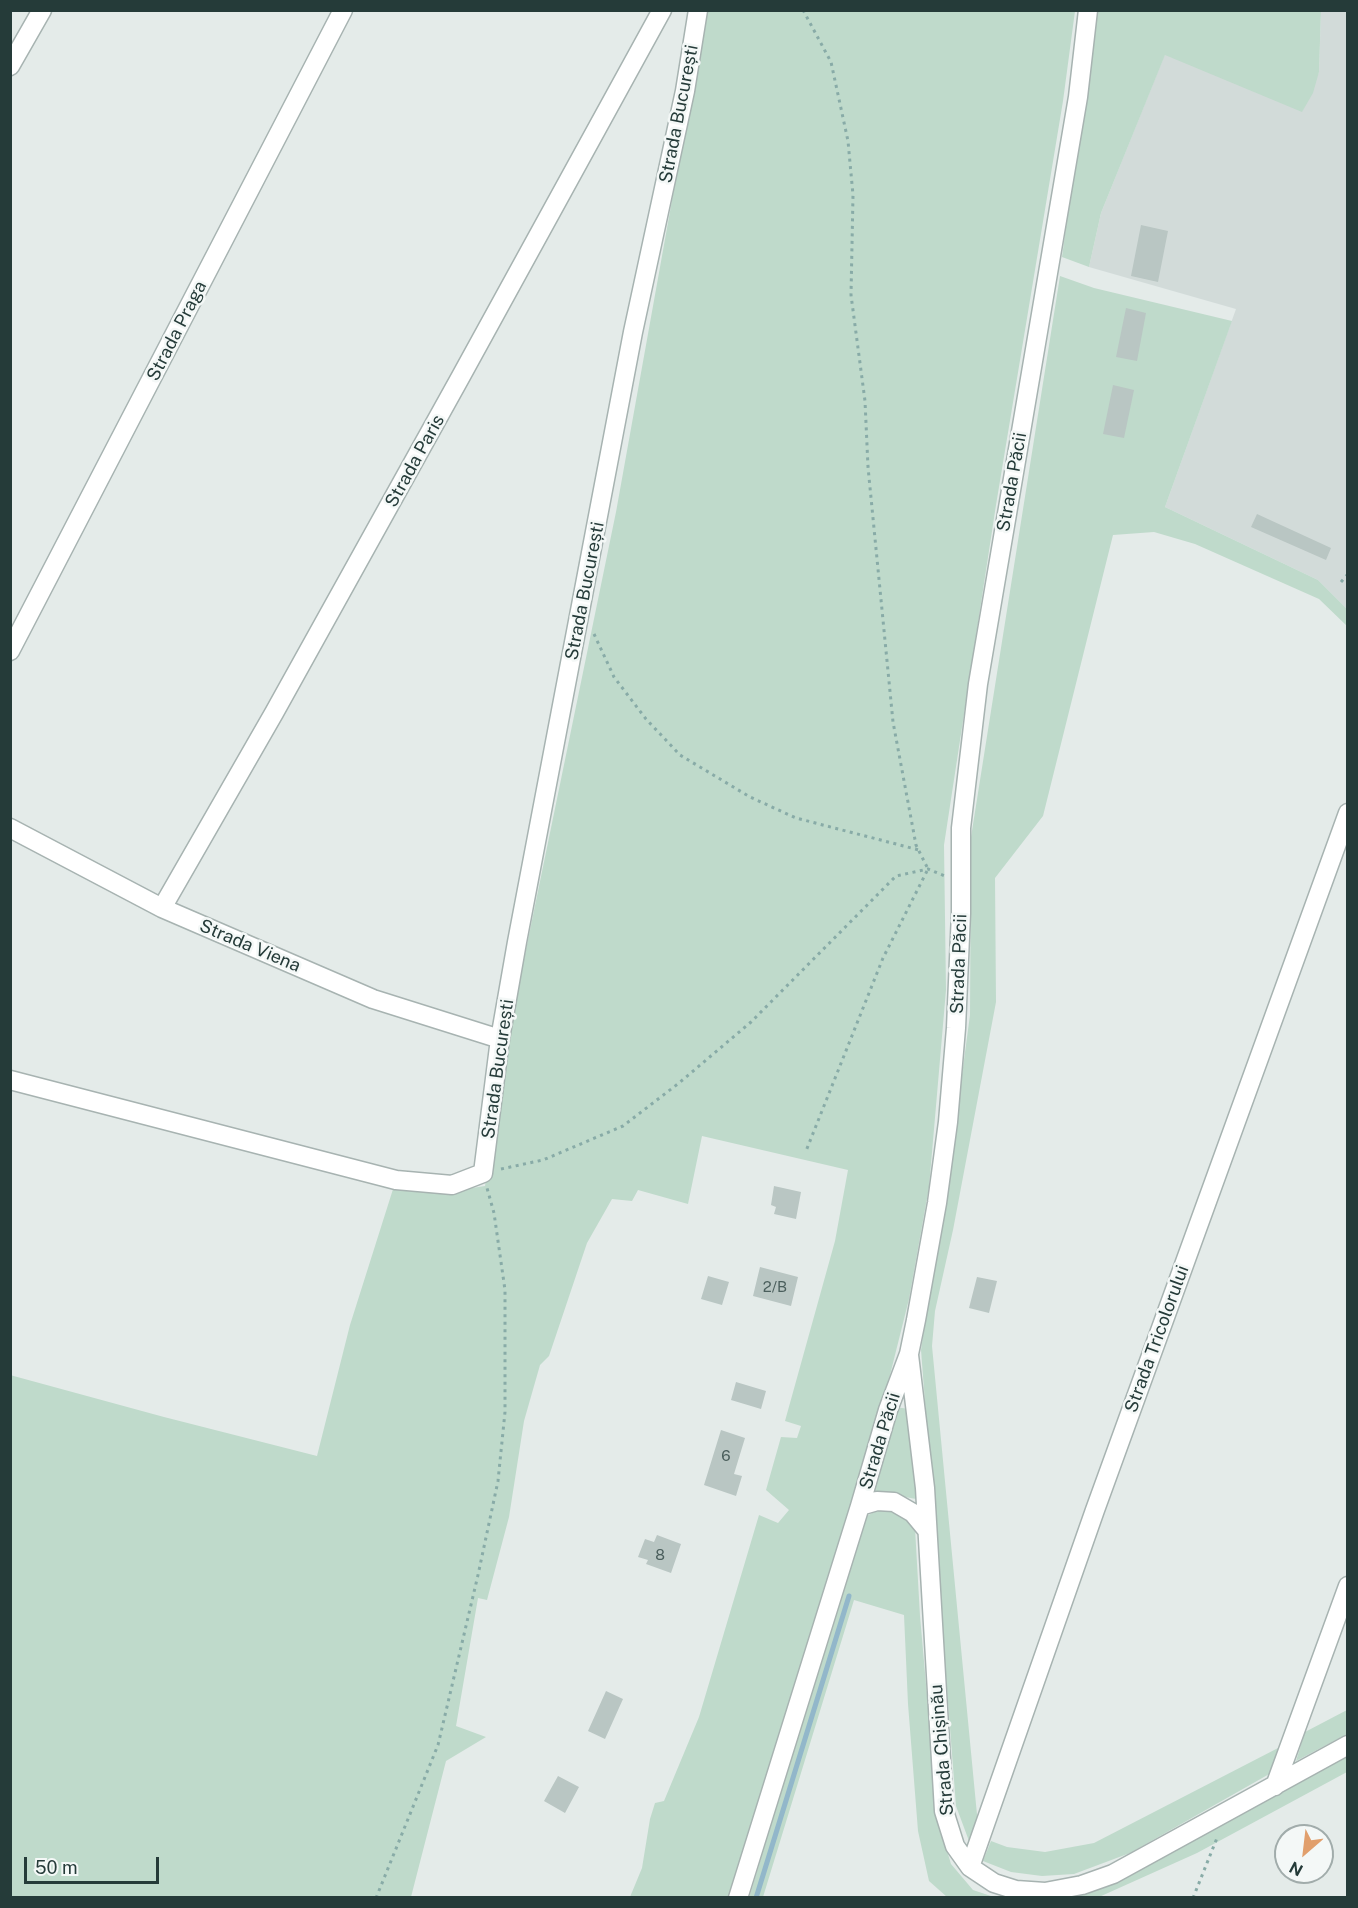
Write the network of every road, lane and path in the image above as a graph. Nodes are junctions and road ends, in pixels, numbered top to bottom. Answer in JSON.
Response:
{"nodes":[{"id":1,"x":42,"y":10,"type":"edge"},
{"id":2,"x":343,"y":10,"type":"edge"},
{"id":3,"x":662,"y":10,"type":"edge"},
{"id":4,"x":698,"y":10,"type":"edge"},
{"id":5,"x":803,"y":10,"type":"edge"},
{"id":6,"x":1088,"y":10,"type":"edge"},
{"id":7,"x":10,"y":66,"type":"edge"},
{"id":8,"x":1347,"y":574,"type":"edge"},
{"id":9,"x":1341,"y":582,"type":"dead end"},
{"id":10,"x":594,"y":632,"type":"dead end"},
{"id":11,"x":10,"y":651,"type":"edge"},
{"id":12,"x":1347,"y":813,"type":"edge"},
{"id":13,"x":10,"y":828,"type":"edge"},
{"id":14,"x":919,"y":850,"type":"junction"},
{"id":15,"x":928,"y":869,"type":"junction"},
{"id":16,"x":960,"y":881,"type":"junction"},
{"id":17,"x":162,"y":908,"type":"junction"},
{"id":18,"x":500,"y":1039,"type":"junction"},
{"id":19,"x":10,"y":1080,"type":"edge"},
{"id":20,"x":806,"y":1151,"type":"dead end"},
{"id":21,"x":483,"y":1173,"type":"junction"},
{"id":22,"x":909,"y":1354,"type":"junction"},
{"id":23,"x":860,"y":1506,"type":"junction"},
{"id":24,"x":927,"y":1530,"type":"junction"},
{"id":25,"x":1347,"y":1586,"type":"edge"},
{"id":26,"x":1347,"y":1745,"type":"edge"},
{"id":27,"x":1275,"y":1786,"type":"junction"},
{"id":28,"x":1228,"y":1811,"type":"junction"},
{"id":29,"x":970,"y":1867,"type":"junction"},
{"id":30,"x":376,"y":1898,"type":"edge"},
{"id":31,"x":738,"y":1898,"type":"edge"},
{"id":32,"x":1193,"y":1898,"type":"edge"}],
"edges":[{"from":1,"to":7,"type":"street"},
{"from":2,"to":11,"type":"street","name":"Strada Praga"},
{"from":3,"to":17,"type":"street","name":"Strada Paris"},
{"from":4,"to":18,"type":"street","name":"Strada București"},
{"from":5,"to":14,"type":"path"},
{"from":6,"to":16,"type":"street","name":"Strada Păcii"},
{"from":8,"to":9,"type":"path"},
{"from":10,"to":14,"type":"path"},
{"from":12,"to":29,"type":"street","name":"Strada Tricolorului"},
{"from":13,"to":17,"type":"street","name":"Strada Viena"},
{"from":14,"to":15,"type":"path"},
{"from":15,"to":16,"type":"path"},
{"from":15,"to":20,"type":"path"},
{"from":15,"to":21,"type":"path"},
{"from":16,"to":22,"type":"street","name":"Strada Păcii"},
{"from":17,"to":18,"type":"street","name":"Strada Viena"},
{"from":18,"to":21,"type":"street","name":"Strada București"},
{"from":19,"to":21,"type":"street"},
{"from":21,"to":30,"type":"path"},
{"from":22,"to":23,"type":"street","name":"Strada Păcii"},
{"from":22,"to":24,"type":"street","name":"Strada Chișinău"},
{"from":23,"to":24,"type":"street"},
{"from":23,"to":31,"type":"street","name":"Strada Păcii"},
{"from":24,"to":29,"type":"street","name":"Strada Chișinău"},
{"from":25,"to":27,"type":"street"},
{"from":26,"to":27,"type":"street","name":"Strada Chișinău"},
{"from":27,"to":28,"type":"street","name":"Strada Chișinău"},
{"from":28,"to":29,"type":"street","name":"Strada Chișinău"},
{"from":28,"to":32,"type":"path"}]}
